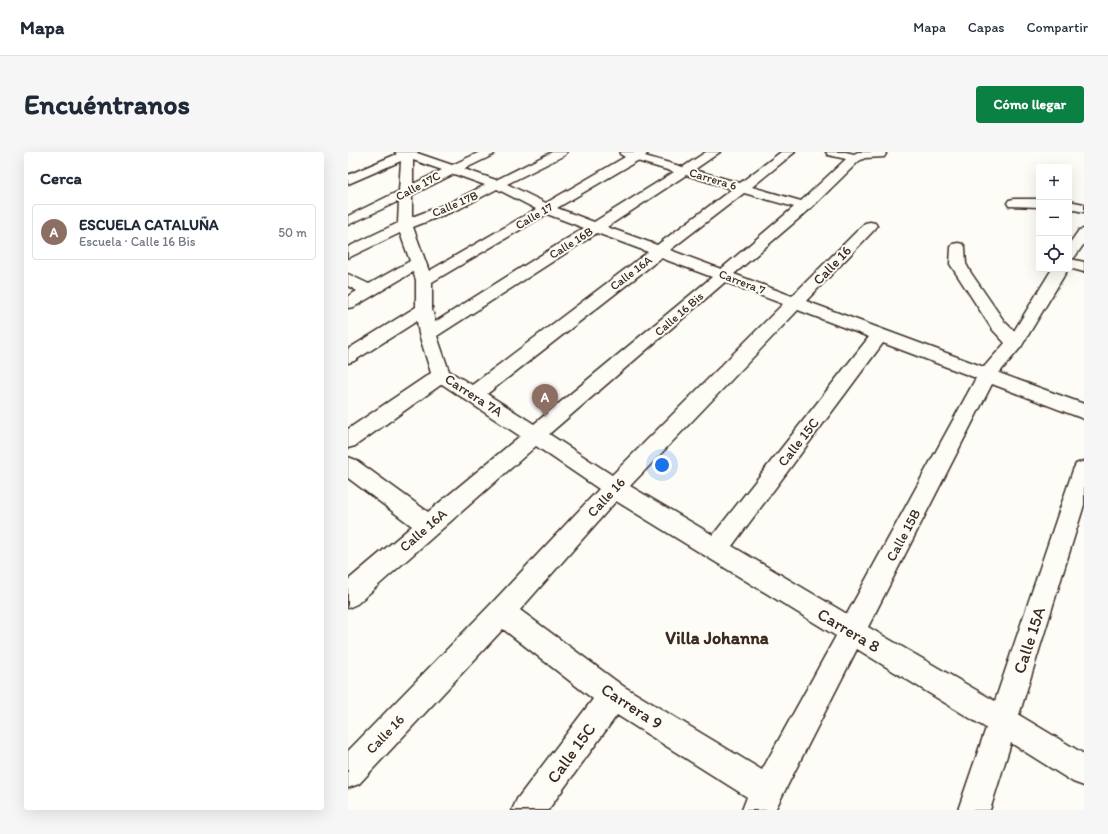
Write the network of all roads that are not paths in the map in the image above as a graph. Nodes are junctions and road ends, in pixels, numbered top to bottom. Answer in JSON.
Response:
{"nodes":[{"id":1,"x":488,"y":152,"type":"edge"},
{"id":2,"x":560,"y":152,"type":"edge"},
{"id":3,"x":621,"y":152,"type":"edge"},
{"id":4,"x":714,"y":152,"type":"edge"},
{"id":5,"x":789,"y":152,"type":"edge"},
{"id":6,"x":832,"y":152,"type":"edge"},
{"id":7,"x":407,"y":153,"type":"edge"},
{"id":8,"x":639,"y":154,"type":"edge"},
{"id":9,"x":880,"y":154,"type":"dead end"},
{"id":10,"x":855,"y":158,"type":"junction"},
{"id":11,"x":450,"y":170,"type":"junction"},
{"id":12,"x":685,"y":170,"type":"junction"},
{"id":13,"x":348,"y":180,"type":"edge"},
{"id":14,"x":498,"y":185,"type":"junction"},
{"id":15,"x":743,"y":188,"type":"junction"},
{"id":16,"x":407,"y":193,"type":"junction"},
{"id":17,"x":1014,"y":203,"type":"dead end"},
{"id":18,"x":1036,"y":203,"type":"edge"},
{"id":19,"x":805,"y":206,"type":"junction"},
{"id":20,"x":1072,"y":206,"type":"edge"},
{"id":21,"x":1084,"y":208,"type":"edge"},
{"id":22,"x":547,"y":209,"type":"junction"},
{"id":23,"x":348,"y":221,"type":"edge"},
{"id":24,"x":405,"y":224,"type":"junction"},
{"id":25,"x":870,"y":226,"type":"dead end"},
{"id":26,"x":596,"y":227,"type":"junction"},
{"id":27,"x":1084,"y":233,"type":"edge"},
{"id":28,"x":958,"y":247,"type":"dead end"},
{"id":29,"x":660,"y":251,"type":"junction"},
{"id":30,"x":1072,"y":251,"type":"edge"},
{"id":31,"x":348,"y":253,"type":"edge"},
{"id":32,"x":1072,"y":264,"type":"edge"},
{"id":33,"x":1084,"y":267,"type":"edge"},
{"id":34,"x":420,"y":271,"type":"junction"},
{"id":35,"x":1058,"y":272,"type":"edge"},
{"id":36,"x":724,"y":275,"type":"junction"},
{"id":37,"x":348,"y":279,"type":"edge"},
{"id":38,"x":369,"y":291,"type":"junction"},
{"id":39,"x":348,"y":303,"type":"edge"},
{"id":40,"x":796,"y":303,"type":"junction"},
{"id":41,"x":424,"y":308,"type":"junction"},
{"id":42,"x":428,"y":334,"type":"junction"},
{"id":43,"x":880,"y":335,"type":"junction"},
{"id":44,"x":1015,"y":343,"type":"junction"},
{"id":45,"x":348,"y":357,"type":"edge"},
{"id":46,"x":441,"y":375,"type":"junction"},
{"id":47,"x":987,"y":375,"type":"junction"},
{"id":48,"x":473,"y":394,"type":"junction"},
{"id":49,"x":1084,"y":412,"type":"edge"},
{"id":50,"x":536,"y":436,"type":"junction"},
{"id":51,"x":348,"y":440,"type":"edge"},
{"id":52,"x":348,"y":466,"type":"edge"},
{"id":53,"x":1084,"y":470,"type":"edge"},
{"id":54,"x":614,"y":488,"type":"junction"},
{"id":55,"x":428,"y":525,"type":"junction"},
{"id":56,"x":716,"y":550,"type":"junction"},
{"id":57,"x":348,"y":596,"type":"edge"},
{"id":58,"x":501,"y":612,"type":"junction"},
{"id":59,"x":852,"y":632,"type":"junction"},
{"id":60,"x":613,"y":696,"type":"junction"},
{"id":61,"x":1003,"y":722,"type":"junction"},
{"id":62,"x":1084,"y":771,"type":"edge"},
{"id":63,"x":348,"y":774,"type":"edge"},
{"id":64,"x":763,"y":801,"type":"edge"},
{"id":65,"x":528,"y":810,"type":"edge"},
{"id":66,"x":974,"y":810,"type":"edge"}],
"edges":[{"from":1,"to":11,"type":"street","name":"Calle 17C"},
{"from":2,"to":14,"type":"street","name":"Calle 17B"},
{"from":3,"to":8,"type":"street","name":"Carrera 6"},
{"from":4,"to":12,"type":"street","name":"Calle 16B"},
{"from":5,"to":15,"type":"street","name":"Calle 16A"},
{"from":6,"to":10,"type":"street"},
{"from":7,"to":11,"type":"street","name":"Carrera 7"},
{"from":7,"to":13,"type":"street"},
{"from":7,"to":16,"type":"street","name":"Carrera 7A"},
{"from":8,"to":12,"type":"street","name":"Carrera 6"},
{"from":8,"to":22,"type":"street","name":"Calle 17"},
{"from":9,"to":10,"type":"street"},
{"from":10,"to":19,"type":"street","name":"Calle 16 Bis"},
{"from":11,"to":14,"type":"street","name":"Carrera 7"},
{"from":11,"to":16,"type":"street","name":"Calle 17C"},
{"from":12,"to":15,"type":"street","name":"Carrera 6"},
{"from":12,"to":26,"type":"street","name":"Calle 16B"},
{"from":14,"to":22,"type":"street","name":"Carrera 7"},
{"from":14,"to":24,"type":"street","name":"Calle 17B"},
{"from":15,"to":19,"type":"street","name":"Carrera 6"},
{"from":15,"to":29,"type":"street","name":"Calle 16A"},
{"from":16,"to":23,"type":"street","name":"Calle 17C"},
{"from":16,"to":24,"type":"street","name":"Carrera 7A"},
{"from":17,"to":18,"type":"street"},
{"from":19,"to":36,"type":"street","name":"Calle 16 Bis"},
{"from":20,"to":21,"type":"street"},
{"from":22,"to":26,"type":"street","name":"Carrera 7"},
{"from":22,"to":34,"type":"street","name":"Calle 17"},
{"from":24,"to":31,"type":"street","name":"Calle 17B"},
{"from":24,"to":34,"type":"street","name":"Carrera 7A"},
{"from":25,"to":40,"type":"street","name":"Calle 16"},
{"from":26,"to":29,"type":"street","name":"Carrera 7"},
{"from":26,"to":42,"type":"street","name":"Calle 16B"},
{"from":27,"to":30,"type":"street"},
{"from":28,"to":44,"type":"street"},
{"from":29,"to":36,"type":"street","name":"Carrera 7"},
{"from":29,"to":48,"type":"street","name":"Calle 16A"},
{"from":32,"to":33,"type":"street"},
{"from":34,"to":38,"type":"street","name":"Calle 17"},
{"from":34,"to":41,"type":"street","name":"Carrera 7A"},
{"from":35,"to":44,"type":"street","name":"Calle 15B"},
{"from":36,"to":40,"type":"street","name":"Carrera 7"},
{"from":36,"to":50,"type":"street","name":"Calle 16 Bis"},
{"from":37,"to":38,"type":"street"},
{"from":38,"to":39,"type":"street","name":"Calle 17"},
{"from":40,"to":43,"type":"street","name":"Carrera 7"},
{"from":40,"to":54,"type":"street","name":"Calle 16"},
{"from":41,"to":42,"type":"street","name":"Carrera 7A"},
{"from":41,"to":45,"type":"street"},
{"from":42,"to":46,"type":"street","name":"Carrera 7A"},
{"from":43,"to":47,"type":"street","name":"Carrera 7"},
{"from":43,"to":56,"type":"street","name":"Calle 15C"},
{"from":44,"to":47,"type":"street","name":"Calle 15B"},
{"from":46,"to":48,"type":"street","name":"Carrera 7A"},
{"from":46,"to":51,"type":"street"},
{"from":47,"to":49,"type":"street","name":"Carrera 7"},
{"from":47,"to":59,"type":"street","name":"Calle 15B"},
{"from":48,"to":50,"type":"street","name":"Carrera 7A"},
{"from":50,"to":54,"type":"street","name":"Carrera 7A"},
{"from":50,"to":55,"type":"street","name":"Calle 16A"},
{"from":52,"to":55,"type":"street"},
{"from":53,"to":61,"type":"street","name":"Calle 15A"},
{"from":54,"to":56,"type":"street","name":"Carrera 8"},
{"from":54,"to":58,"type":"street","name":"Calle 16"},
{"from":55,"to":57,"type":"street","name":"Calle 16A"},
{"from":56,"to":59,"type":"street","name":"Carrera 8"},
{"from":58,"to":60,"type":"street","name":"Carrera 9"},
{"from":58,"to":63,"type":"street","name":"Calle 16"},
{"from":59,"to":61,"type":"street","name":"Carrera 8"},
{"from":59,"to":64,"type":"street","name":"Calle 15B"},
{"from":60,"to":64,"type":"street","name":"Carrera 9"},
{"from":60,"to":65,"type":"street","name":"Calle 15C"},
{"from":61,"to":62,"type":"street","name":"Carrera 8"},
{"from":61,"to":66,"type":"street","name":"Calle 15A"}]}
